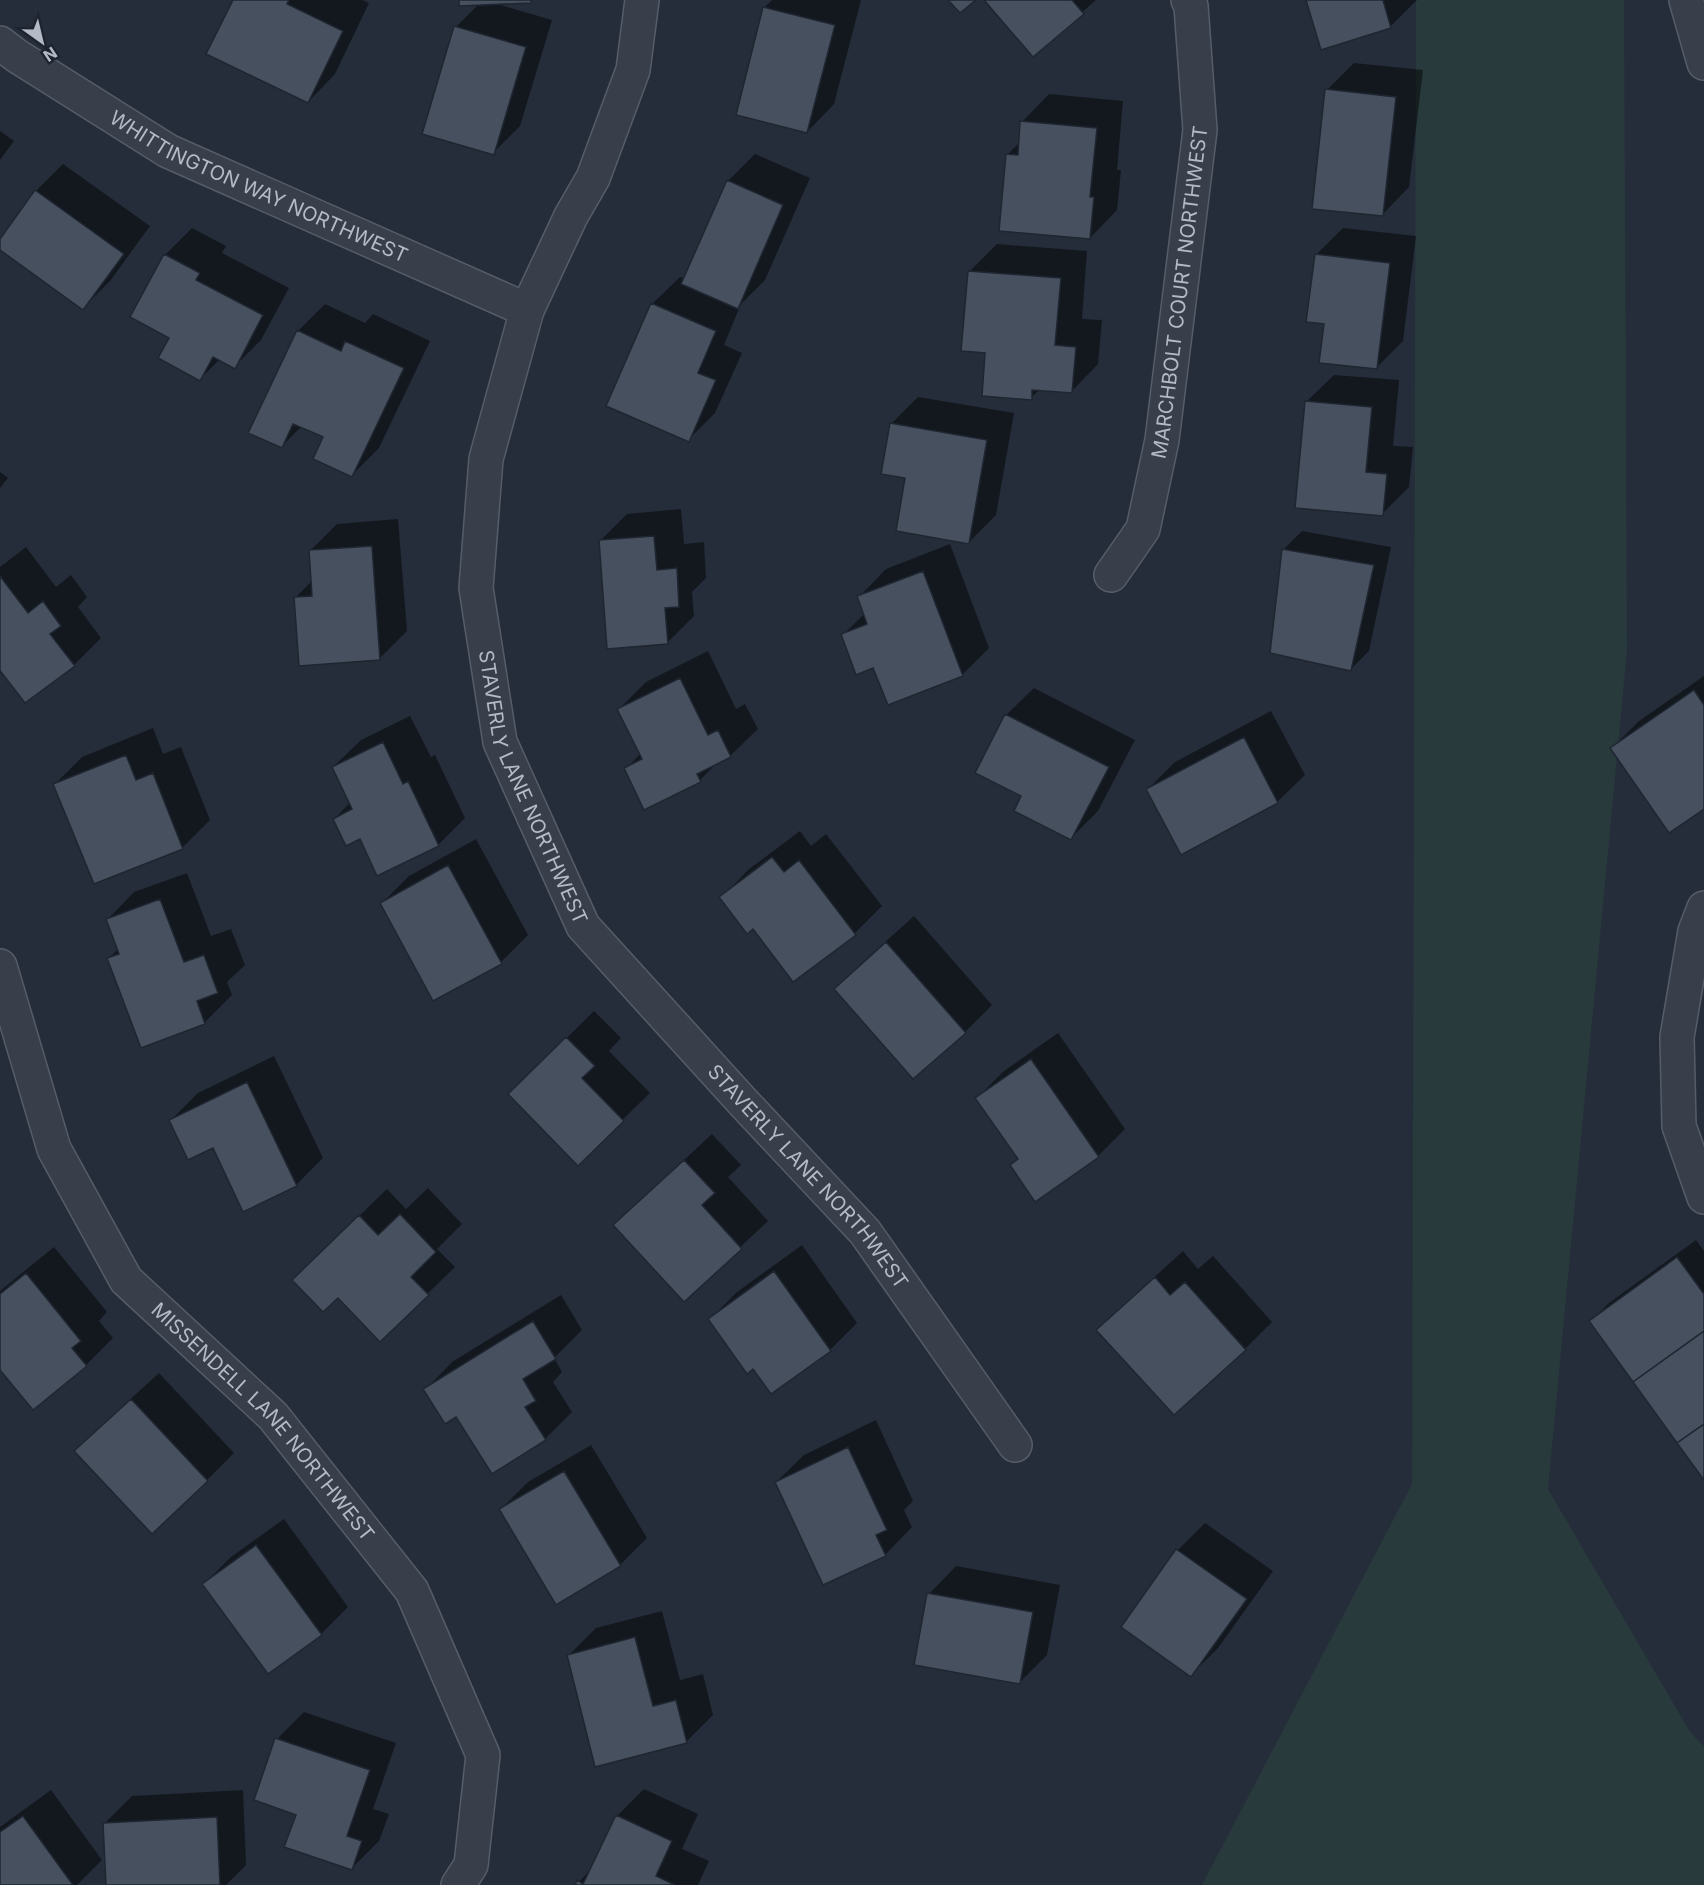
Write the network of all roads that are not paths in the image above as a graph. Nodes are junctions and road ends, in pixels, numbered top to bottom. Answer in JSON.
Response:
{"nodes":[{"id":1,"x":642,"y":0,"type":"edge"},
{"id":2,"x":1188,"y":0,"type":"edge"},
{"id":3,"x":1686,"y":0,"type":"edge"},
{"id":4,"x":0,"y":43,"type":"edge"},
{"id":5,"x":1704,"y":63,"type":"edge"},
{"id":6,"x":527,"y":310,"type":"junction"},
{"id":7,"x":1111,"y":575,"type":"dead end"},
{"id":8,"x":1703,"y":915,"type":"edge"},
{"id":9,"x":0,"y":966,"type":"edge"},
{"id":10,"x":1704,"y":1197,"type":"edge"},
{"id":11,"x":1015,"y":1445,"type":"dead end"},
{"id":12,"x":458,"y":1885,"type":"edge"}],
"edges":[{"from":1,"to":6,"type":"street","name":"STAVERLY LANE NORTHWEST"},
{"from":2,"to":7,"type":"street","name":"MARCHBOLT COURT NORTHWEST"},
{"from":3,"to":5,"type":"street"},
{"from":4,"to":6,"type":"street","name":"WHITTINGTON WAY NORTHWEST"},
{"from":6,"to":11,"type":"street","name":"STAVERLY LANE NORTHWEST"},
{"from":8,"to":10,"type":"street"},
{"from":9,"to":12,"type":"street","name":"MISSENDELL LANE NORTHWEST"}]}
